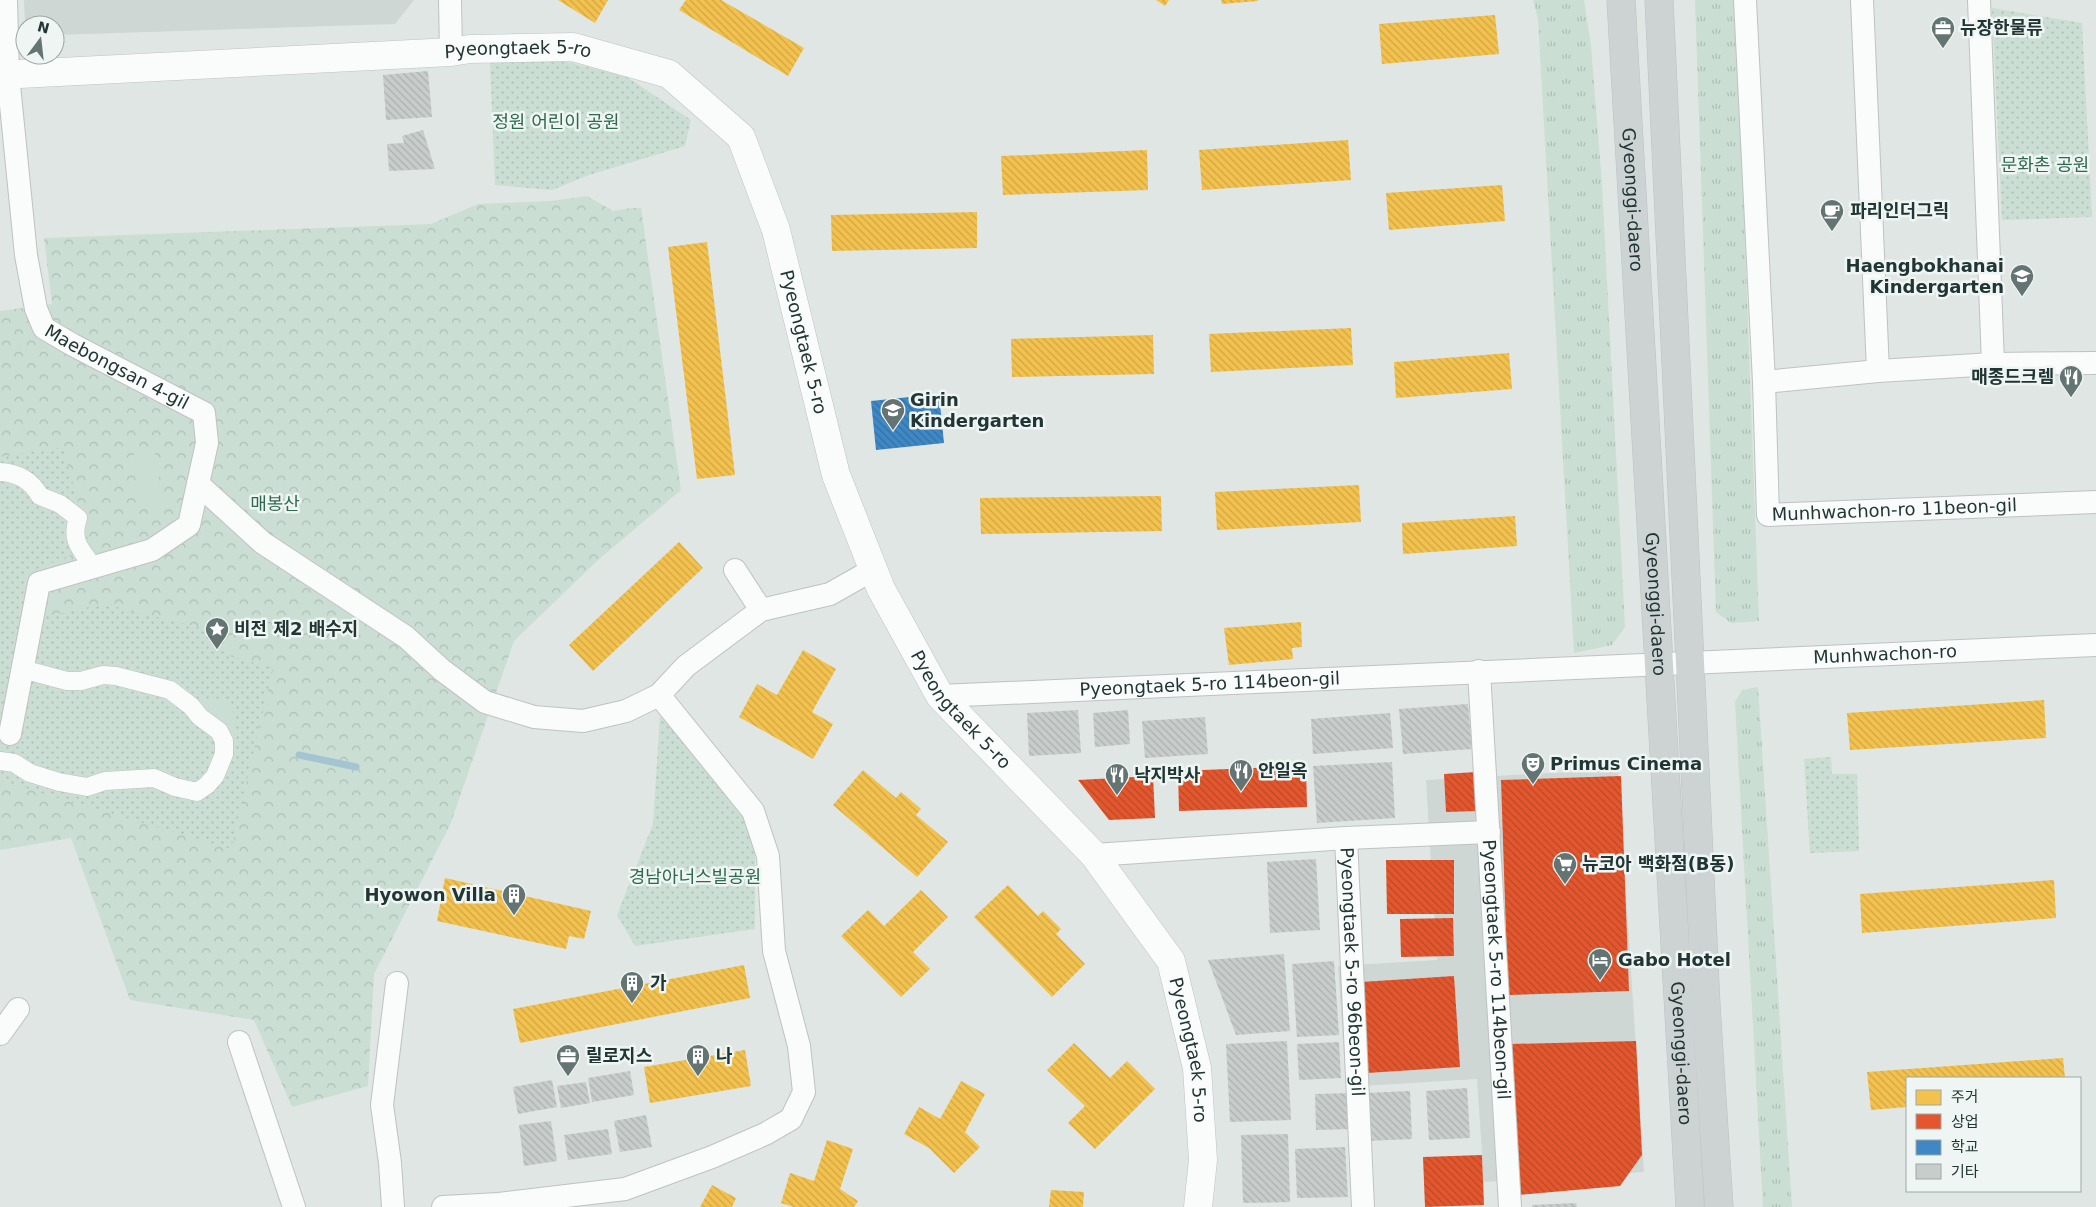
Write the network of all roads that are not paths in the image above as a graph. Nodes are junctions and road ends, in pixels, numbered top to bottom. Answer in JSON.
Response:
{"nodes":[{"id":1,"x":6,"y":0,"type":"edge"},
{"id":2,"x":450,"y":0,"type":"edge"},
{"id":3,"x":1604,"y":0,"type":"edge"},
{"id":4,"x":1621,"y":0,"type":"edge"},
{"id":5,"x":1659,"y":0,"type":"edge"},
{"id":6,"x":1745,"y":0,"type":"edge"},
{"id":7,"x":1862,"y":0,"type":"edge"},
{"id":8,"x":1979,"y":0,"type":"edge"},
{"id":9,"x":451,"y":52,"type":"junction"},
{"id":10,"x":4,"y":75,"type":"edge"},
{"id":11,"x":1629,"y":134,"type":"junction"},
{"id":12,"x":2096,"y":363,"type":"edge"},
{"id":13,"x":1993,"y":364,"type":"junction"},
{"id":14,"x":1878,"y":371,"type":"junction"},
{"id":15,"x":1764,"y":382,"type":"junction"},
{"id":16,"x":0,"y":472,"type":"edge"},
{"id":17,"x":198,"y":484,"type":"junction"},
{"id":18,"x":2096,"y":502,"type":"edge"},
{"id":19,"x":93,"y":567,"type":"junction"},
{"id":20,"x":874,"y":569,"type":"junction"},
{"id":21,"x":735,"y":570,"type":"dead end"},
{"id":22,"x":761,"y":610,"type":"junction"},
{"id":23,"x":2096,"y":645,"type":"edge"},
{"id":24,"x":1675,"y":663,"type":"junction"},
{"id":25,"x":22,"y":669,"type":"junction"},
{"id":26,"x":1479,"y":671,"type":"junction"},
{"id":27,"x":659,"y":695,"type":"junction"},
{"id":28,"x":940,"y":696,"type":"junction"},
{"id":29,"x":5,"y":734,"type":"edge"},
{"id":30,"x":0,"y":761,"type":"edge"},
{"id":31,"x":1488,"y":832,"type":"junction"},
{"id":32,"x":1346,"y":838,"type":"junction"},
{"id":33,"x":1094,"y":855,"type":"junction"},
{"id":34,"x":397,"y":983,"type":"dead end"},
{"id":35,"x":18,"y":1009,"type":"dead end"},
{"id":36,"x":0,"y":1034,"type":"edge"},
{"id":37,"x":239,"y":1042,"type":"dead end"},
{"id":38,"x":294,"y":1207,"type":"edge"},
{"id":39,"x":393,"y":1207,"type":"edge"},
{"id":40,"x":443,"y":1207,"type":"edge"},
{"id":41,"x":1198,"y":1207,"type":"edge"},
{"id":42,"x":1363,"y":1207,"type":"edge"},
{"id":43,"x":1510,"y":1207,"type":"edge"},
{"id":44,"x":1690,"y":1207,"type":"edge"},
{"id":45,"x":1719,"y":1207,"type":"edge"}],
"edges":[{"from":1,"to":10,"type":"street","name":"Maebongsan 4-gil"},
{"from":2,"to":9,"type":"street"},
{"from":3,"to":11,"type":"main road"},
{"from":4,"to":11,"type":"main road","name":"Gyeonggi-daero"},
{"from":5,"to":24,"type":"main road","name":"Gyeonggi-daero"},
{"from":6,"to":15,"type":"street","name":"Munhwachon-ro 11beon-gil"},
{"from":7,"to":14,"type":"street"},
{"from":8,"to":13,"type":"street"},
{"from":9,"to":10,"type":"street","name":"Pyeongtaek 5-ro"},
{"from":9,"to":20,"type":"street","name":"Pyeongtaek 5-ro"},
{"from":10,"to":17,"type":"street","name":"Maebongsan 4-gil"},
{"from":11,"to":24,"type":"main road","name":"Gyeonggi-daero"},
{"from":12,"to":13,"type":"street"},
{"from":13,"to":14,"type":"street"},
{"from":14,"to":15,"type":"street"},
{"from":15,"to":18,"type":"street","name":"Munhwachon-ro 11beon-gil"},
{"from":16,"to":19,"type":"street"},
{"from":17,"to":19,"type":"street"},
{"from":17,"to":27,"type":"street"},
{"from":19,"to":25,"type":"street"},
{"from":20,"to":22,"type":"street"},
{"from":20,"to":28,"type":"street","name":"Pyeongtaek 5-ro"},
{"from":21,"to":22,"type":"street"},
{"from":22,"to":27,"type":"street"},
{"from":23,"to":24,"type":"street","name":"Munhwachon-ro"},
{"from":24,"to":26,"type":"street","name":"Pyeongtaek 5-ro 114beon-gil"},
{"from":24,"to":44,"type":"main road","name":"Gyeonggi-daero"},
{"from":24,"to":45,"type":"main road","name":"Gyeonggi-daero"},
{"from":25,"to":29,"type":"street"},
{"from":25,"to":30,"type":"street"},
{"from":26,"to":28,"type":"street","name":"Pyeongtaek 5-ro 114beon-gil"},
{"from":26,"to":31,"type":"street","name":"Pyeongtaek 5-ro 114beon-gil"},
{"from":27,"to":40,"type":"street"},
{"from":28,"to":33,"type":"street","name":"Pyeongtaek 5-ro"},
{"from":31,"to":32,"type":"street"},
{"from":31,"to":43,"type":"street","name":"Pyeongtaek 5-ro 114beon-gil"},
{"from":32,"to":33,"type":"street","name":"Pyeongtaek 5-ro 96beon-gil"},
{"from":32,"to":42,"type":"street","name":"Pyeongtaek 5-ro 96beon-gil"},
{"from":33,"to":41,"type":"street","name":"Pyeongtaek 5-ro"},
{"from":34,"to":39,"type":"street"},
{"from":35,"to":36,"type":"street"},
{"from":37,"to":38,"type":"street"}]}
